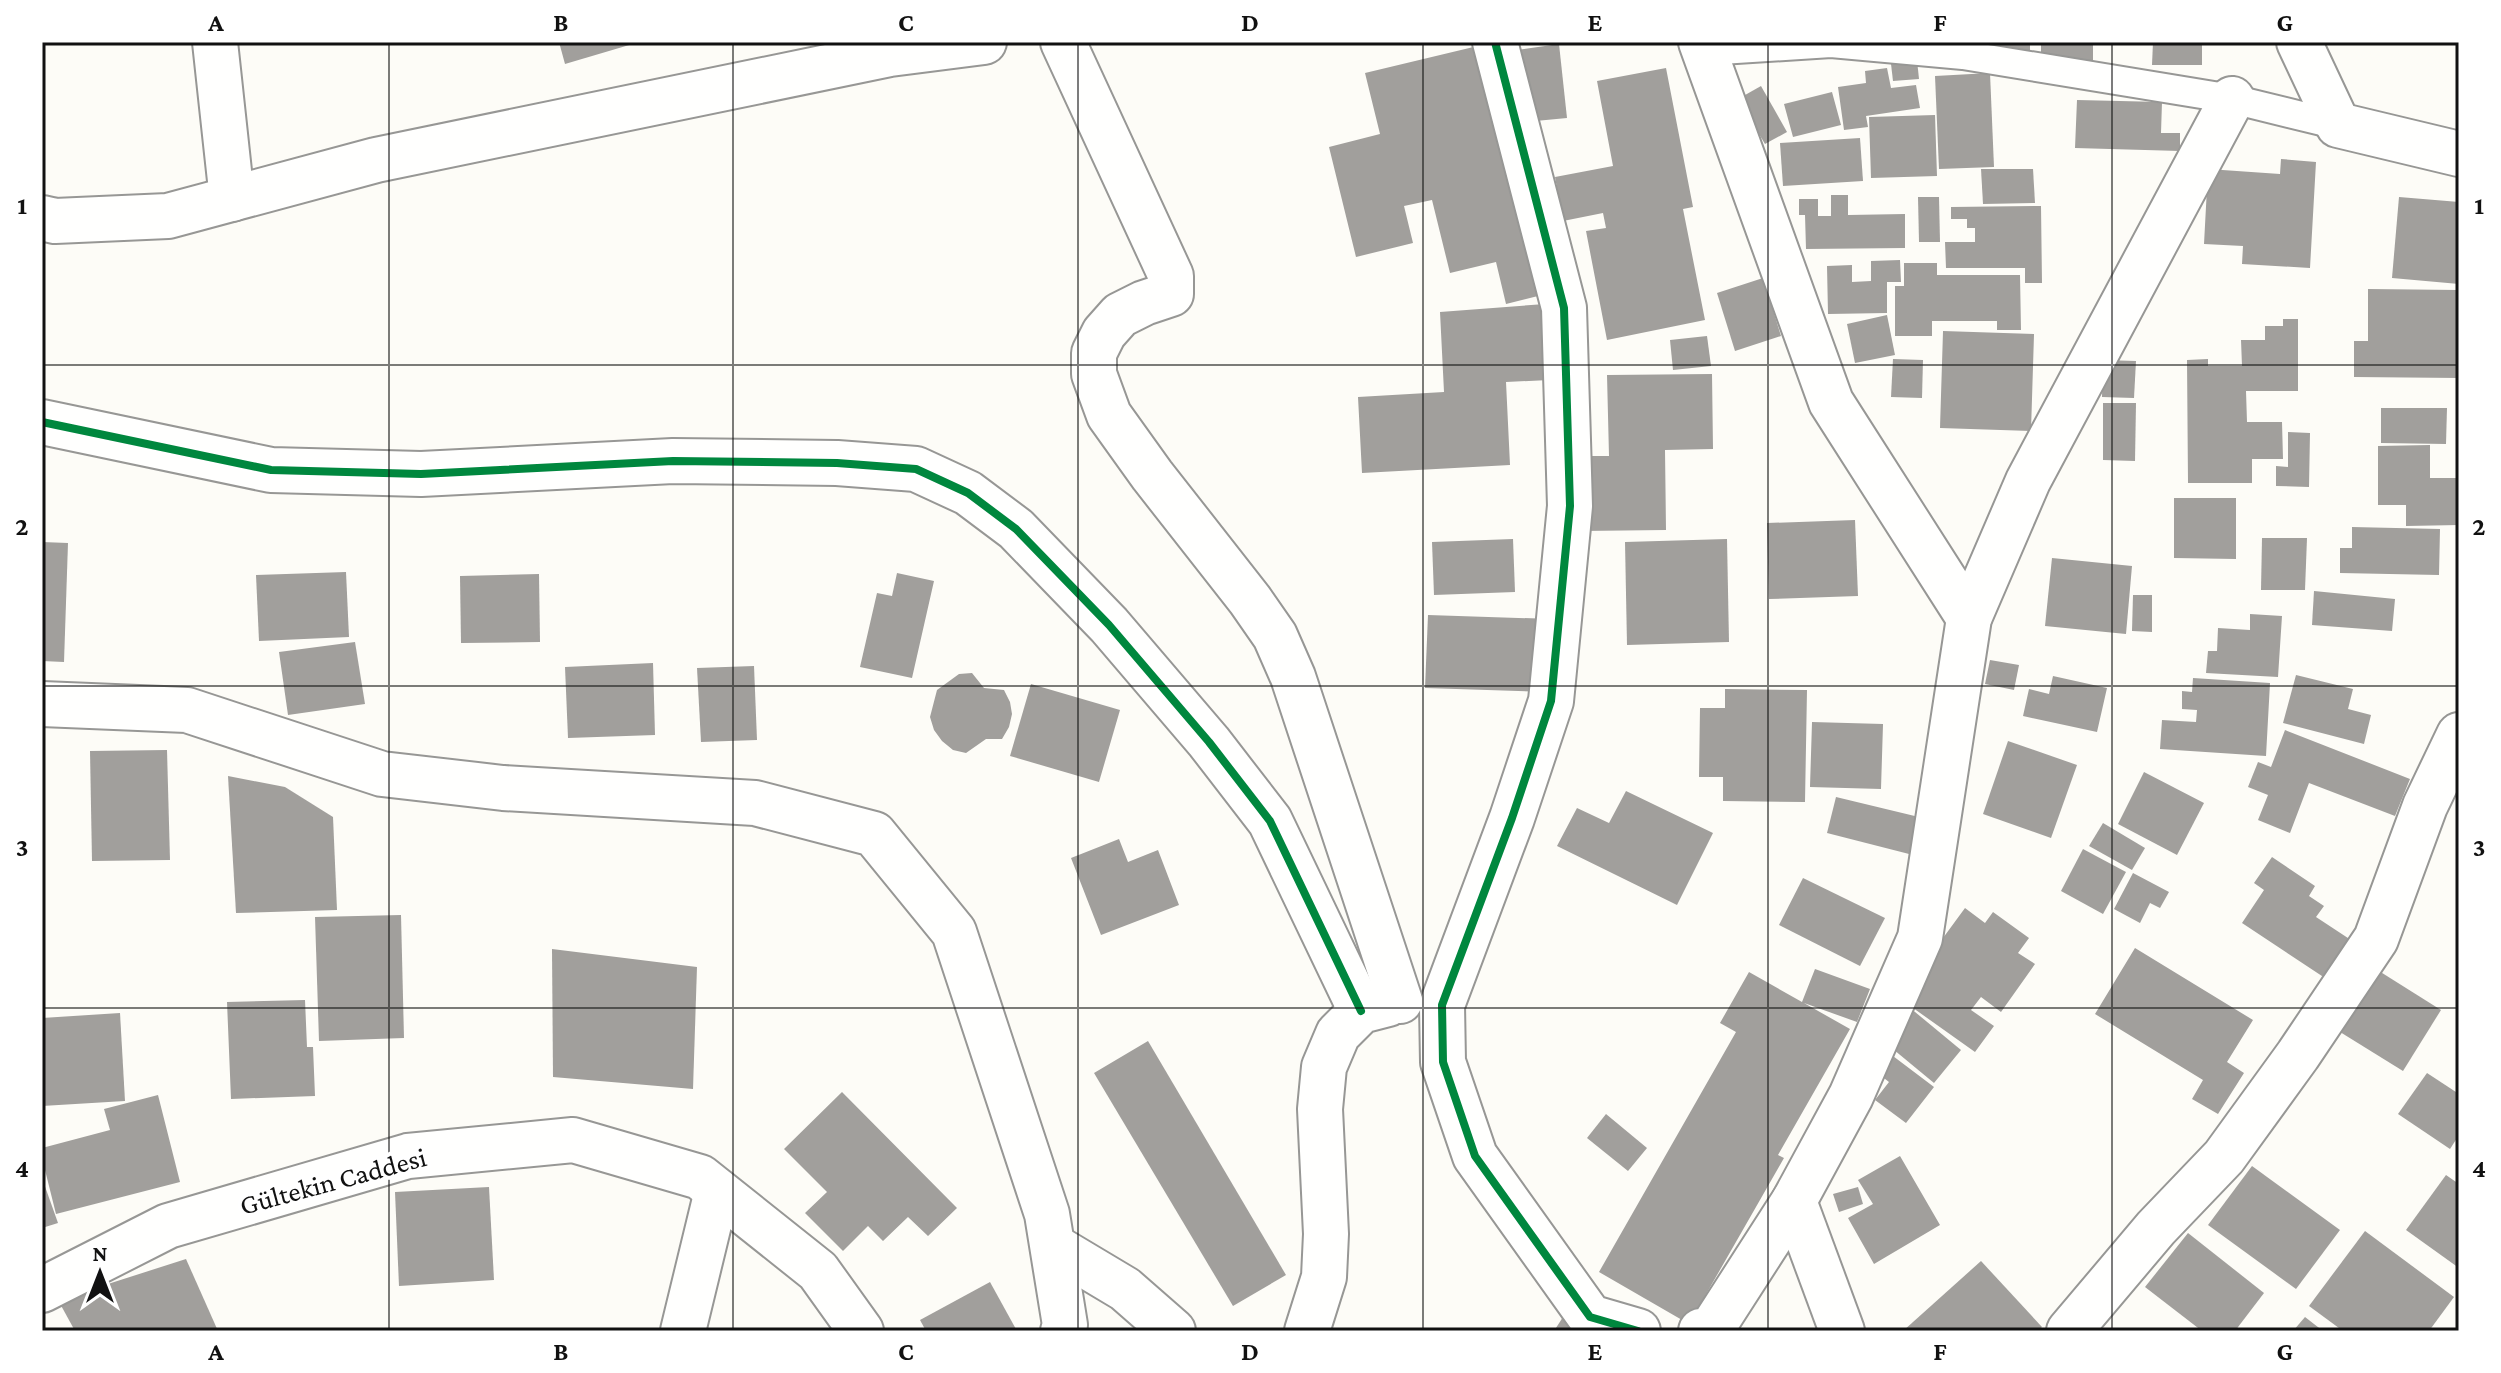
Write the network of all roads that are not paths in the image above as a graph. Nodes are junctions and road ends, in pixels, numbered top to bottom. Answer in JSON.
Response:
{"nodes":[{"id":1,"x":215,"y":42,"type":"edge"},
{"id":2,"x":984,"y":42,"type":"edge"},
{"id":3,"x":1063,"y":42,"type":"edge"},
{"id":4,"x":1495,"y":42,"type":"edge"},
{"id":5,"x":2299,"y":42,"type":"edge"},
{"id":6,"x":1703,"y":47,"type":"edge"},
{"id":7,"x":2232,"y":99,"type":"junction"},
{"id":8,"x":2338,"y":125,"type":"junction"},
{"id":9,"x":2459,"y":154,"type":"edge"},
{"id":10,"x":232,"y":199,"type":"junction"},
{"id":11,"x":42,"y":218,"type":"edge"},
{"id":12,"x":42,"y":422,"type":"edge"},
{"id":13,"x":1969,"y":618,"type":"junction"},
{"id":14,"x":42,"y":704,"type":"edge"},
{"id":15,"x":2459,"y":735,"type":"edge"},
{"id":16,"x":1442,"y":1005,"type":"junction"},
{"id":17,"x":1380,"y":1006,"type":"junction"},
{"id":18,"x":717,"y":1191,"type":"junction"},
{"id":19,"x":1794,"y":1201,"type":"junction"},
{"id":20,"x":1053,"y":1246,"type":"junction"},
{"id":21,"x":1125,"y":1289,"type":"junction"},
{"id":22,"x":42,"y":1290,"type":"edge"},
{"id":23,"x":1064,"y":1328,"type":"edge"},
{"id":24,"x":683,"y":1331,"type":"edge"},
{"id":25,"x":861,"y":1331,"type":"edge"},
{"id":26,"x":1173,"y":1331,"type":"edge"},
{"id":27,"x":1307,"y":1331,"type":"edge"},
{"id":28,"x":1638,"y":1331,"type":"edge"},
{"id":29,"x":1701,"y":1331,"type":"edge"},
{"id":30,"x":1842,"y":1331,"type":"edge"},
{"id":31,"x":2069,"y":1331,"type":"edge"}],
"edges":[{"from":1,"to":10,"type":"street"},
{"from":2,"to":10,"type":"street"},
{"from":3,"to":17,"type":"street"},
{"from":4,"to":16,"type":"street"},
{"from":5,"to":8,"type":"street"},
{"from":6,"to":7,"type":"lane"},
{"from":6,"to":13,"type":"street"},
{"from":7,"to":8,"type":"lane"},
{"from":7,"to":13,"type":"street"},
{"from":8,"to":9,"type":"street"},
{"from":10,"to":11,"type":"street"},
{"from":12,"to":17,"type":"street"},
{"from":13,"to":19,"type":"street"},
{"from":14,"to":20,"type":"street"},
{"from":15,"to":31,"type":"street"},
{"from":16,"to":17,"type":"street"},
{"from":16,"to":28,"type":"street"},
{"from":17,"to":27,"type":"street"},
{"from":18,"to":22,"type":"street","name":"Gültekin Caddesi"},
{"from":18,"to":24,"type":"street"},
{"from":18,"to":25,"type":"street","name":"Gültekin Caddesi"},
{"from":19,"to":29,"type":"street"},
{"from":19,"to":30,"type":"street"},
{"from":20,"to":21,"type":"street"},
{"from":20,"to":23,"type":"street"},
{"from":21,"to":23,"type":"street"},
{"from":21,"to":26,"type":"street"}]}
